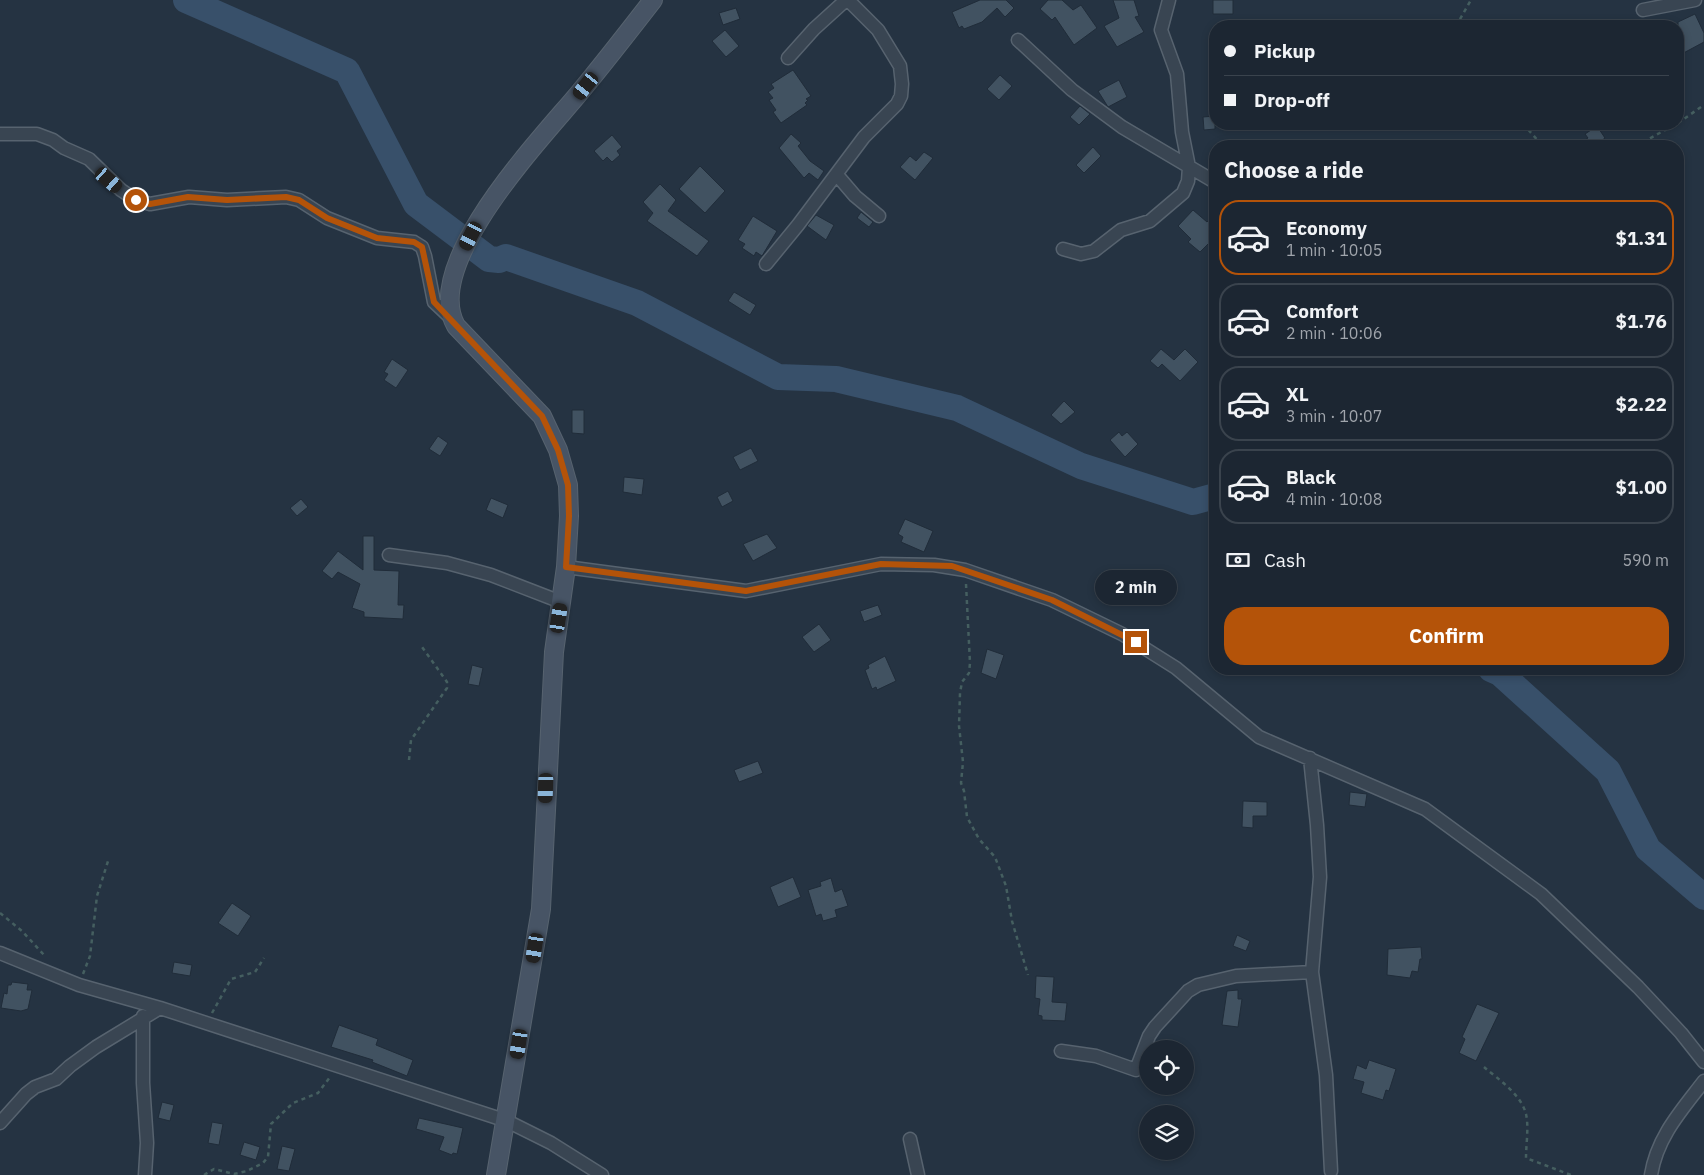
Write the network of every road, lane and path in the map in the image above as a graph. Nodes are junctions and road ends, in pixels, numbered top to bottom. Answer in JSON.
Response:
{"nodes":[{"id":1,"x":652,"y":0,"type":"edge"},
{"id":2,"x":847,"y":0,"type":"edge"},
{"id":3,"x":1169,"y":0,"type":"edge"},
{"id":4,"x":1471,"y":0,"type":"edge"},
{"id":5,"x":1691,"y":0,"type":"edge"},
{"id":6,"x":1643,"y":10,"type":"dead end"},
{"id":7,"x":1459,"y":20,"type":"edge"},
{"id":8,"x":1018,"y":40,"type":"dead end"},
{"id":9,"x":788,"y":58,"type":"dead end"},
{"id":10,"x":1704,"y":105,"type":"edge"},
{"id":11,"x":1684,"y":118,"type":"edge"},
{"id":12,"x":1528,"y":130,"type":"edge"},
{"id":13,"x":1665,"y":130,"type":"edge"},
{"id":14,"x":0,"y":134,"type":"edge"},
{"id":15,"x":1538,"y":140,"type":"edge"},
{"id":16,"x":1647,"y":140,"type":"edge"},
{"id":17,"x":1189,"y":167,"type":"junction"},
{"id":18,"x":837,"y":175,"type":"junction"},
{"id":19,"x":1209,"y":179,"type":"edge"},
{"id":20,"x":879,"y":216,"type":"dead end"},
{"id":21,"x":1063,"y":249,"type":"dead end"},
{"id":22,"x":766,"y":264,"type":"dead end"},
{"id":23,"x":452,"y":319,"type":"junction"},
{"id":24,"x":389,"y":555,"type":"dead end"},
{"id":25,"x":566,"y":567,"type":"junction"},
{"id":26,"x":965,"y":570,"type":"junction"},
{"id":27,"x":561,"y":602,"type":"junction"},
{"id":28,"x":422,"y":647,"type":"dead end"},
{"id":29,"x":1310,"y":758,"type":"junction"},
{"id":30,"x":409,"y":760,"type":"dead end"},
{"id":31,"x":109,"y":858,"type":"dead end"},
{"id":32,"x":0,"y":913,"type":"edge"},
{"id":33,"x":0,"y":953,"type":"edge"},
{"id":34,"x":264,"y":958,"type":"dead end"},
{"id":35,"x":1312,"y":972,"type":"junction"},
{"id":36,"x":1028,"y":975,"type":"dead end"},
{"id":37,"x":60,"y":978,"type":"junction"},
{"id":38,"x":79,"y":985,"type":"junction"},
{"id":39,"x":160,"y":1008,"type":"junction"},
{"id":40,"x":143,"y":1016,"type":"junction"},
{"id":41,"x":206,"y":1023,"type":"junction"},
{"id":42,"x":1061,"y":1051,"type":"dead end"},
{"id":43,"x":1704,"y":1062,"type":"edge"},
{"id":44,"x":338,"y":1066,"type":"junction"},
{"id":45,"x":1484,"y":1067,"type":"dead end"},
{"id":46,"x":1704,"y":1081,"type":"edge"},
{"id":47,"x":507,"y":1120,"type":"junction"},
{"id":48,"x":0,"y":1123,"type":"edge"},
{"id":49,"x":910,"y":1139,"type":"dead end"},
{"id":50,"x":1331,"y":1171,"type":"dead end"},
{"id":51,"x":145,"y":1175,"type":"edge"},
{"id":52,"x":204,"y":1175,"type":"edge"},
{"id":53,"x":496,"y":1175,"type":"edge"},
{"id":54,"x":602,"y":1175,"type":"edge"},
{"id":55,"x":918,"y":1175,"type":"edge"},
{"id":56,"x":1572,"y":1175,"type":"edge"},
{"id":57,"x":1651,"y":1175,"type":"edge"}],
"edges":[{"from":1,"to":23,"type":"main road"},
{"from":2,"to":9,"type":"street"},
{"from":2,"to":18,"type":"street"},
{"from":3,"to":17,"type":"street"},
{"from":4,"to":7,"type":"path"},
{"from":5,"to":6,"type":"street"},
{"from":8,"to":17,"type":"street"},
{"from":10,"to":11,"type":"path"},
{"from":12,"to":15,"type":"path"},
{"from":13,"to":16,"type":"path"},
{"from":14,"to":23,"type":"street"},
{"from":17,"to":19,"type":"street"},
{"from":17,"to":21,"type":"street"},
{"from":18,"to":20,"type":"street"},
{"from":18,"to":22,"type":"street"},
{"from":23,"to":25,"type":"main road"},
{"from":24,"to":27,"type":"street"},
{"from":25,"to":26,"type":"street"},
{"from":25,"to":27,"type":"main road"},
{"from":26,"to":29,"type":"street"},
{"from":26,"to":36,"type":"path"},
{"from":27,"to":47,"type":"main road"},
{"from":28,"to":30,"type":"path"},
{"from":29,"to":35,"type":"street"},
{"from":29,"to":43,"type":"street"},
{"from":31,"to":38,"type":"path"},
{"from":32,"to":37,"type":"path"},
{"from":33,"to":37,"type":"street"},
{"from":34,"to":41,"type":"path"},
{"from":35,"to":42,"type":"street"},
{"from":35,"to":50,"type":"street"},
{"from":37,"to":38,"type":"street"},
{"from":38,"to":39,"type":"street"},
{"from":39,"to":40,"type":"street"},
{"from":39,"to":41,"type":"street"},
{"from":40,"to":48,"type":"street"},
{"from":40,"to":51,"type":"street"},
{"from":41,"to":44,"type":"street"},
{"from":44,"to":47,"type":"street"},
{"from":44,"to":52,"type":"path"},
{"from":45,"to":56,"type":"path"},
{"from":46,"to":57,"type":"street"},
{"from":47,"to":53,"type":"main road"},
{"from":47,"to":54,"type":"street"},
{"from":49,"to":55,"type":"street"}]}
